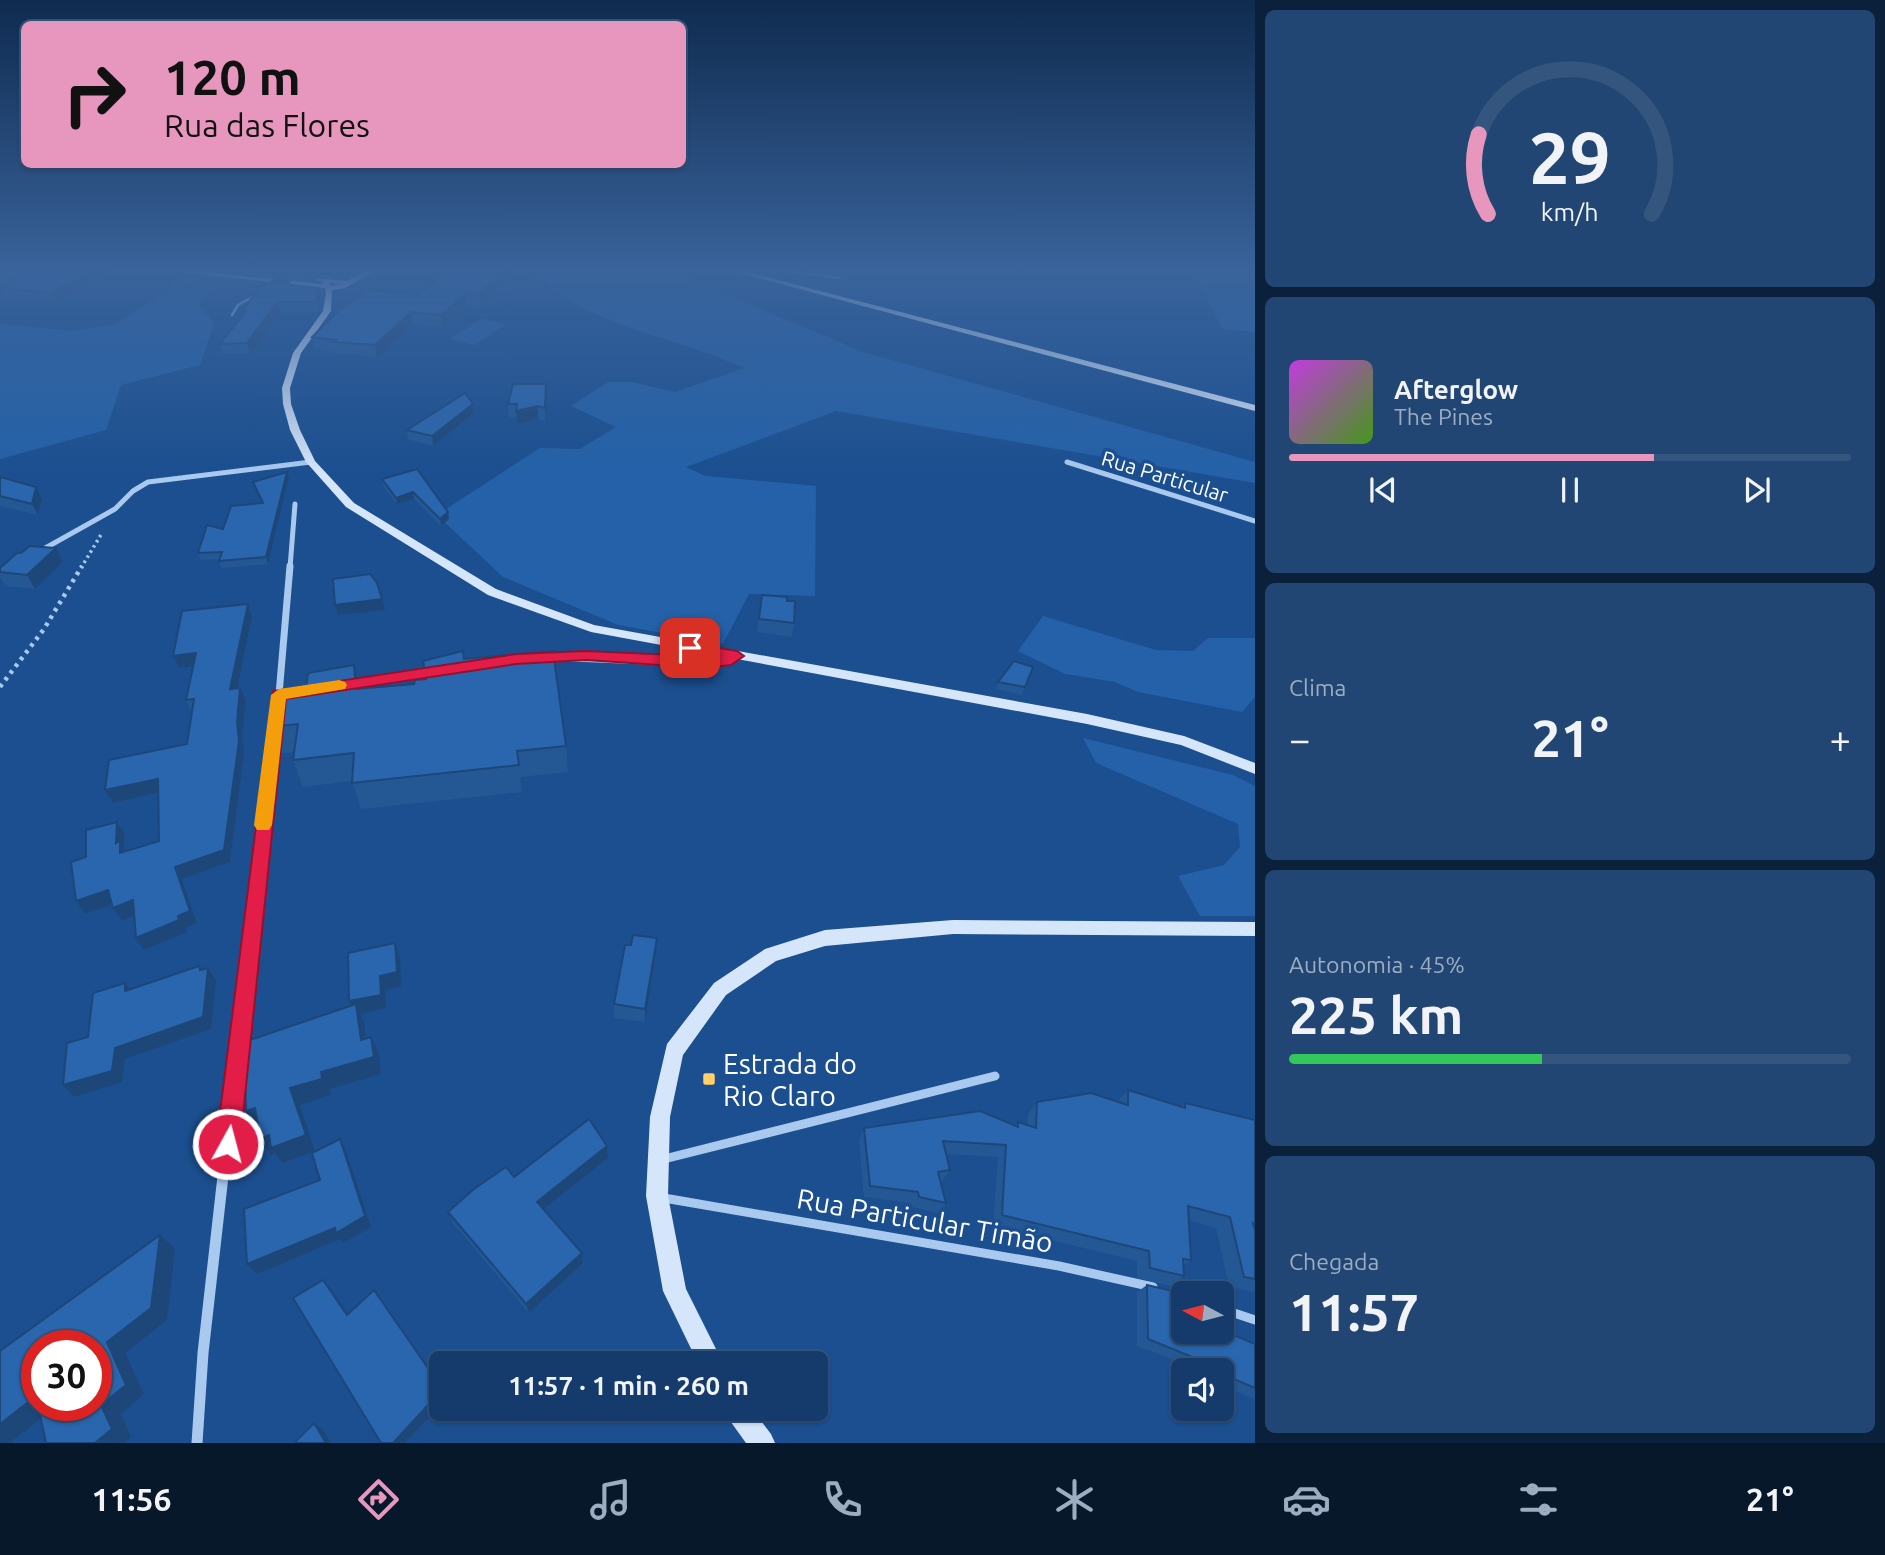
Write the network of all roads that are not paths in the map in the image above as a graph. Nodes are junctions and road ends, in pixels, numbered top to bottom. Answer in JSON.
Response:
{"nodes":[{"id":1,"x":308,"y":338,"type":"edge"},
{"id":2,"x":991,"y":338,"type":"edge"},
{"id":3,"x":1255,"y":408,"type":"edge"},
{"id":4,"x":311,"y":462,"type":"junction"},
{"id":5,"x":1067,"y":462,"type":"dead end"},
{"id":6,"x":295,"y":504,"type":"dead end"},
{"id":7,"x":1255,"y":521,"type":"edge"},
{"id":8,"x":38,"y":552,"type":"edge"},
{"id":9,"x":737,"y":656,"type":"junction"},
{"id":10,"x":543,"y":657,"type":"edge"},
{"id":11,"x":437,"y":671,"type":"edge"},
{"id":12,"x":345,"y":685,"type":"edge"},
{"id":13,"x":318,"y":689,"type":"edge"},
{"id":14,"x":279,"y":695,"type":"junction"},
{"id":15,"x":1255,"y":769,"type":"edge"},
{"id":16,"x":1255,"y":929,"type":"edge"},
{"id":17,"x":995,"y":1076,"type":"dead end"},
{"id":18,"x":658,"y":1161,"type":"junction"},
{"id":19,"x":657,"y":1196,"type":"junction"},
{"id":20,"x":1163,"y":1290,"type":"edge"},
{"id":21,"x":1234,"y":1313,"type":"edge"},
{"id":22,"x":1255,"y":1320,"type":"edge"},
{"id":23,"x":705,"y":1351,"type":"edge"},
{"id":24,"x":746,"y":1421,"type":"edge"},
{"id":25,"x":197,"y":1443,"type":"edge"},
{"id":26,"x":762,"y":1443,"type":"edge"}],
"edges":[{"from":1,"to":4,"type":"main road"},
{"from":2,"to":3,"type":"main road"},
{"from":4,"to":8,"type":"street"},
{"from":4,"to":9,"type":"main road"},
{"from":5,"to":7,"type":"street","name":"Rua Particular"},
{"from":6,"to":14,"type":"street"},
{"from":9,"to":10,"type":"street"},
{"from":9,"to":15,"type":"main road"},
{"from":11,"to":12,"type":"street"},
{"from":13,"to":14,"type":"street"},
{"from":14,"to":25,"type":"street"},
{"from":16,"to":18,"type":"main road"},
{"from":17,"to":18,"type":"lane"},
{"from":18,"to":19,"type":"main road"},
{"from":19,"to":20,"type":"lane","name":"Rua Particular Timão"},
{"from":19,"to":23,"type":"main road"},
{"from":21,"to":22,"type":"lane"},
{"from":24,"to":26,"type":"main road"}]}
